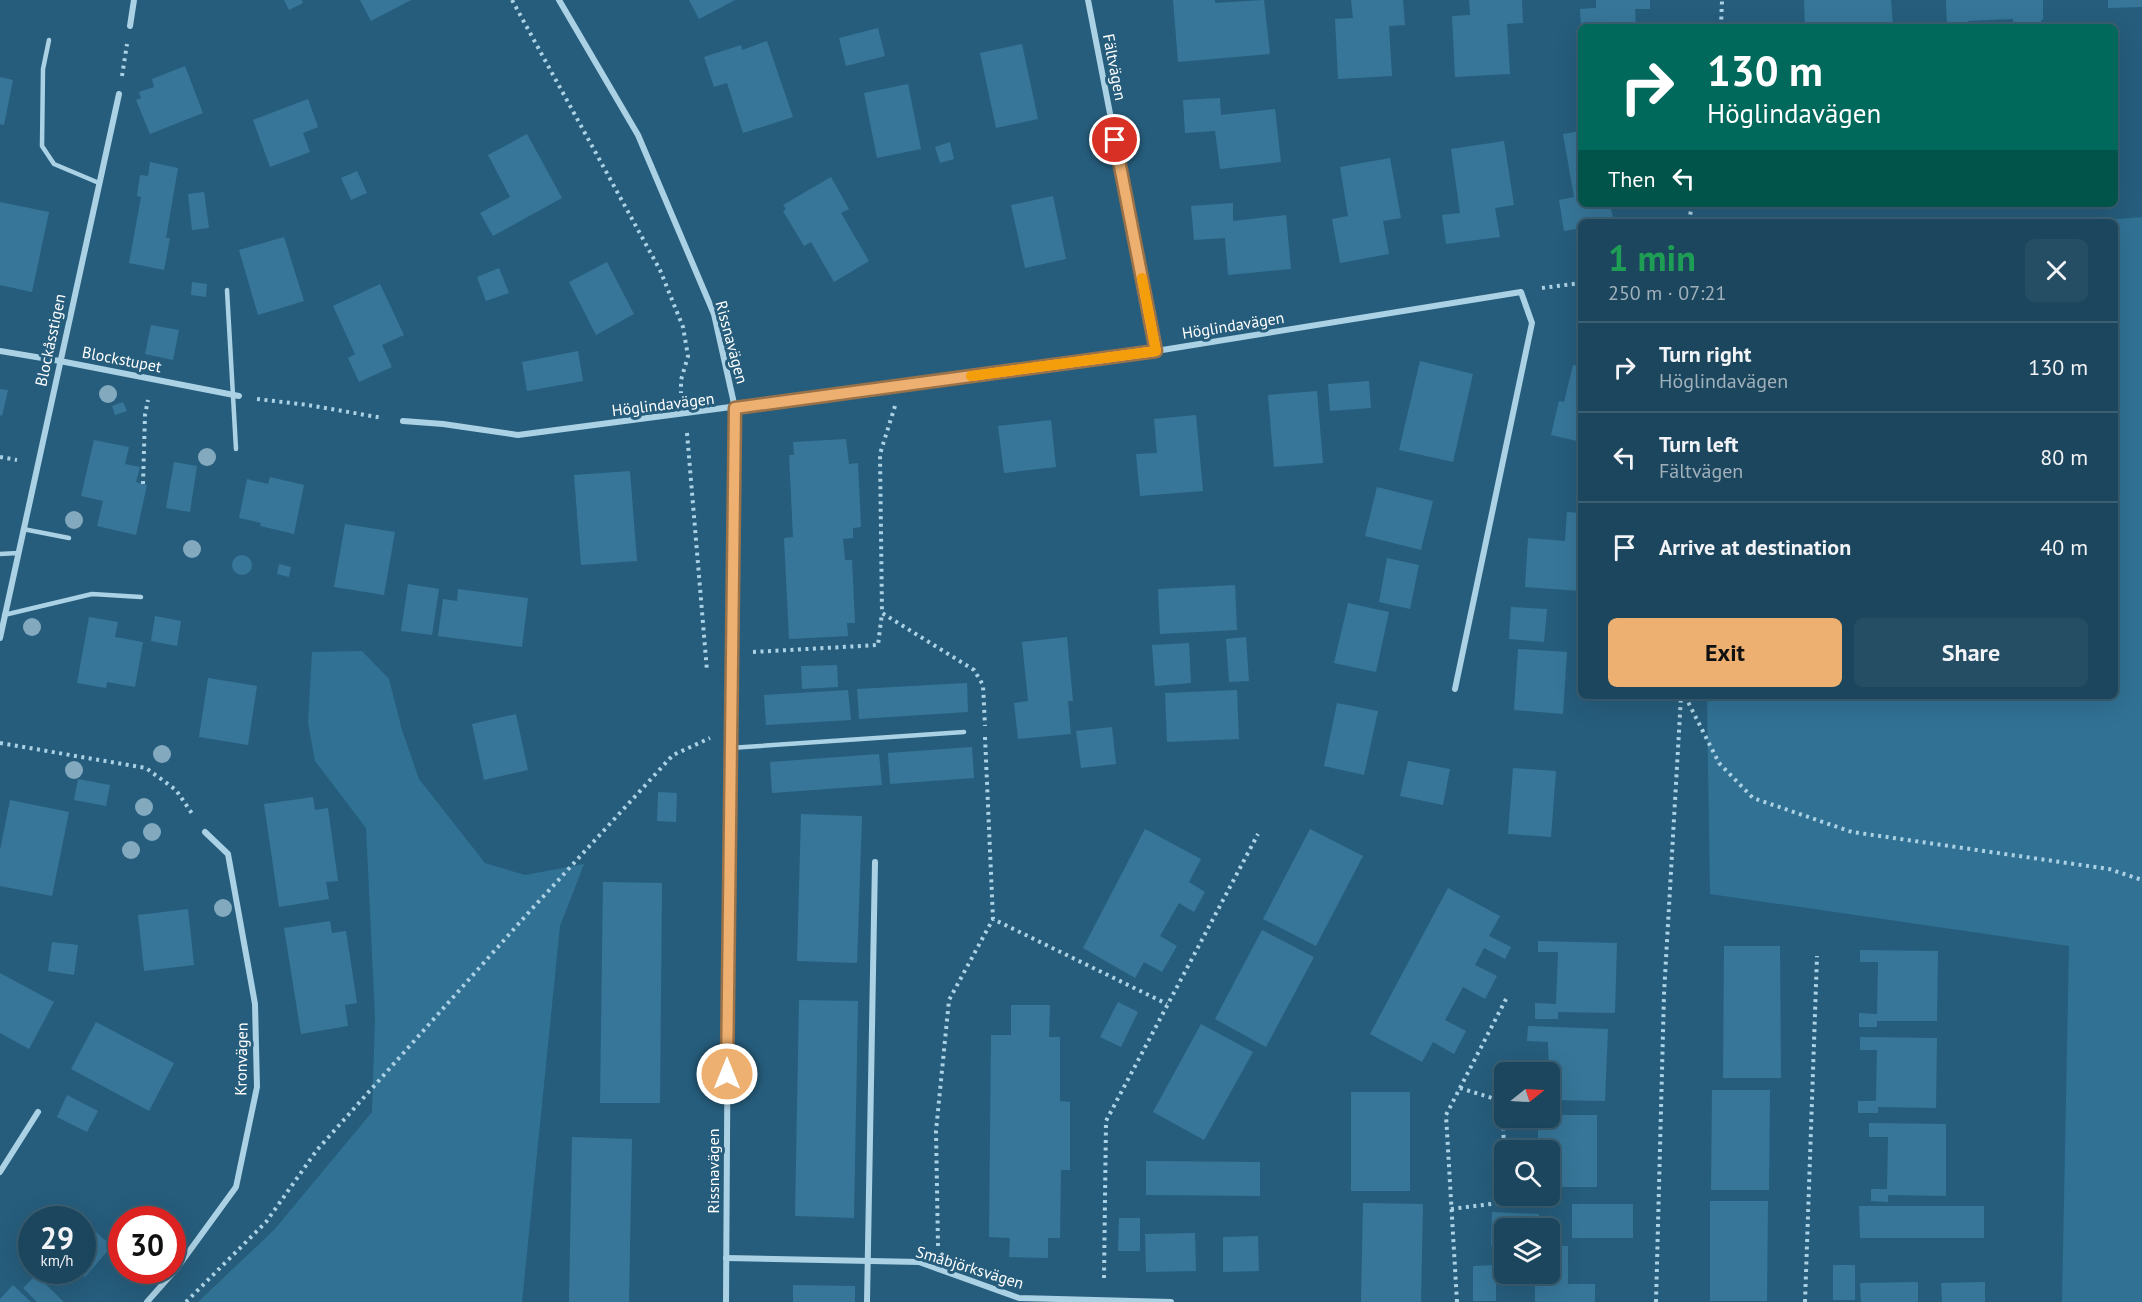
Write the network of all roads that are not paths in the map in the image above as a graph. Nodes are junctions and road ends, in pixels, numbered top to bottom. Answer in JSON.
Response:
{"nodes":[{"id":1,"x":134,"y":0,"type":"edge"},
{"id":2,"x":559,"y":0,"type":"edge"},
{"id":3,"x":1088,"y":0,"type":"edge"},
{"id":4,"x":130,"y":26,"type":"dead end"},
{"id":5,"x":49,"y":40,"type":"dead end"},
{"id":6,"x":119,"y":94,"type":"road end"},
{"id":7,"x":99,"y":183,"type":"junction"},
{"id":8,"x":227,"y":290,"type":"dead end"},
{"id":9,"x":0,"y":351,"type":"edge"},
{"id":10,"x":1156,"y":351,"type":"junction"},
{"id":11,"x":60,"y":361,"type":"junction"},
{"id":12,"x":236,"y":396,"type":"junction"},
{"id":13,"x":735,"y":408,"type":"junction"},
{"id":14,"x":403,"y":422,"type":"road end"},
{"id":15,"x":236,"y":449,"type":"dead end"},
{"id":16,"x":23,"y":529,"type":"junction"},
{"id":17,"x":69,"y":538,"type":"dead end"},
{"id":18,"x":18,"y":553,"type":"junction"},
{"id":19,"x":0,"y":554,"type":"edge"},
{"id":20,"x":141,"y":597,"type":"dead end"},
{"id":21,"x":4,"y":615,"type":"junction"},
{"id":22,"x":0,"y":638,"type":"edge"},
{"id":23,"x":1455,"y":689,"type":"dead end"},
{"id":24,"x":964,"y":732,"type":"dead end"},
{"id":25,"x":730,"y":748,"type":"junction"},
{"id":26,"x":205,"y":832,"type":"road end"},
{"id":27,"x":875,"y":862,"type":"dead end"},
{"id":28,"x":38,"y":1112,"type":"dead end"},
{"id":29,"x":0,"y":1173,"type":"edge"},
{"id":30,"x":726,"y":1258,"type":"junction"},
{"id":31,"x":867,"y":1261,"type":"junction"},
{"id":32,"x":147,"y":1302,"type":"edge"},
{"id":33,"x":726,"y":1302,"type":"edge"},
{"id":34,"x":867,"y":1302,"type":"edge"},
{"id":35,"x":1171,"y":1302,"type":"edge"}],
"edges":[{"from":1,"to":4,"type":"street"},
{"from":2,"to":13,"type":"street","name":"Rissnavägen"},
{"from":3,"to":10,"type":"street","name":"Fältvägen"},
{"from":5,"to":7,"type":"lane"},
{"from":6,"to":7,"type":"street","name":"Blockåsstigen"},
{"from":7,"to":11,"type":"street","name":"Blockåsstigen"},
{"from":8,"to":12,"type":"lane"},
{"from":9,"to":11,"type":"street","name":"Blockstupet"},
{"from":10,"to":13,"type":"street","name":"Höglindavägen"},
{"from":10,"to":23,"type":"street","name":"Höglindavägen"},
{"from":11,"to":12,"type":"street","name":"Blockstupet"},
{"from":11,"to":16,"type":"street","name":"Blockåsstigen"},
{"from":12,"to":15,"type":"lane"},
{"from":13,"to":14,"type":"street","name":"Höglindavägen"},
{"from":13,"to":25,"type":"street","name":"Rissnavägen"},
{"from":16,"to":17,"type":"lane"},
{"from":16,"to":18,"type":"street","name":"Blockåsstigen"},
{"from":18,"to":19,"type":"lane"},
{"from":18,"to":21,"type":"street","name":"Blockåsstigen"},
{"from":20,"to":21,"type":"lane"},
{"from":21,"to":22,"type":"street","name":"Blockåsstigen"},
{"from":24,"to":25,"type":"lane"},
{"from":25,"to":30,"type":"street","name":"Rissnavägen"},
{"from":26,"to":32,"type":"street","name":"Kronvägen"},
{"from":27,"to":31,"type":"street"},
{"from":28,"to":29,"type":"street"},
{"from":30,"to":31,"type":"street","name":"Småbjörksvägen"},
{"from":30,"to":33,"type":"street","name":"Rissnavägen"},
{"from":31,"to":34,"type":"street"},
{"from":31,"to":35,"type":"street","name":"Småbjörksvägen"}]}
